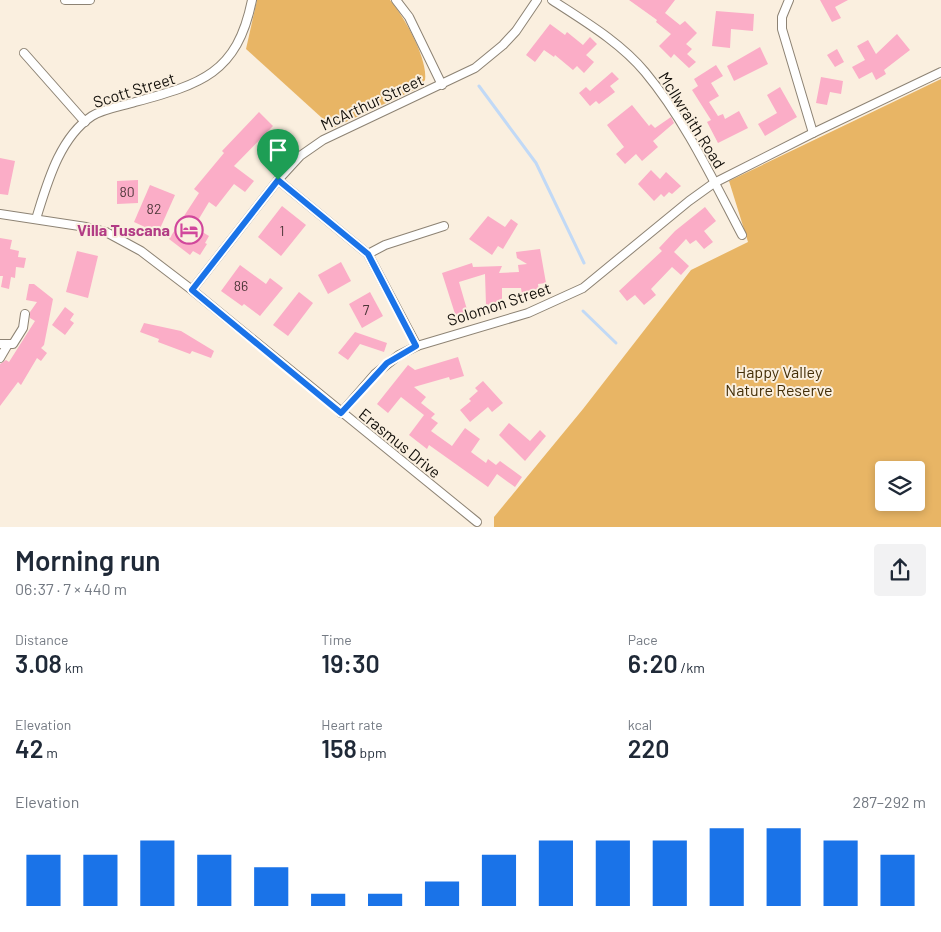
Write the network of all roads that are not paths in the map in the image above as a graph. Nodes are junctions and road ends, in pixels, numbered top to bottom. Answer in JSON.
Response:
{"nodes":[{"id":1,"x":65,"y":0,"type":"edge"},
{"id":2,"x":90,"y":0,"type":"edge"},
{"id":3,"x":252,"y":0,"type":"edge"},
{"id":4,"x":396,"y":0,"type":"edge"},
{"id":5,"x":537,"y":0,"type":"edge"},
{"id":6,"x":552,"y":0,"type":"edge"},
{"id":7,"x":789,"y":0,"type":"edge"},
{"id":8,"x":24,"y":53,"type":"dead end"},
{"id":9,"x":941,"y":72,"type":"edge"},
{"id":10,"x":442,"y":85,"type":"junction"},
{"id":11,"x":85,"y":122,"type":"junction"},
{"id":12,"x":814,"y":133,"type":"junction"},
{"id":13,"x":278,"y":180,"type":"junction"},
{"id":14,"x":714,"y":183,"type":"junction"},
{"id":15,"x":0,"y":214,"type":"edge"},
{"id":16,"x":36,"y":219,"type":"junction"},
{"id":17,"x":444,"y":226,"type":"dead end"},
{"id":18,"x":742,"y":235,"type":"dead end"},
{"id":19,"x":368,"y":254,"type":"junction"},
{"id":20,"x":192,"y":290,"type":"junction"},
{"id":21,"x":25,"y":314,"type":"dead end"},
{"id":22,"x":4,"y":345,"type":"edge"},
{"id":23,"x":416,"y":346,"type":"junction"},
{"id":24,"x":0,"y":358,"type":"edge"},
{"id":25,"x":341,"y":413,"type":"junction"},
{"id":26,"x":477,"y":522,"type":"dead end"}],
"edges":[{"from":1,"to":2,"type":"street"},
{"from":3,"to":11,"type":"street","name":"Scott Street"},
{"from":4,"to":10,"type":"street"},
{"from":5,"to":10,"type":"street","name":"McArthur Street"},
{"from":6,"to":14,"type":"street","name":"McIlwraith Road"},
{"from":7,"to":12,"type":"street"},
{"from":8,"to":11,"type":"street"},
{"from":9,"to":12,"type":"street","name":"Solomon Street"},
{"from":10,"to":13,"type":"street","name":"McArthur Street"},
{"from":11,"to":16,"type":"street","name":"Scott Street"},
{"from":12,"to":14,"type":"street","name":"Solomon Street"},
{"from":13,"to":19,"type":"street"},
{"from":13,"to":20,"type":"street","name":"McArthur Street"},
{"from":14,"to":18,"type":"street","name":"McIlwraith Road"},
{"from":14,"to":23,"type":"street","name":"Solomon Street"},
{"from":15,"to":16,"type":"street","name":"Erasmus Drive"},
{"from":16,"to":20,"type":"street","name":"Erasmus Drive"},
{"from":17,"to":19,"type":"street"},
{"from":19,"to":23,"type":"street"},
{"from":20,"to":25,"type":"street","name":"Erasmus Drive"},
{"from":21,"to":22,"type":"street"},
{"from":22,"to":24,"type":"street"},
{"from":23,"to":25,"type":"street","name":"Solomon Street"},
{"from":25,"to":26,"type":"street","name":"Erasmus Drive"}]}
